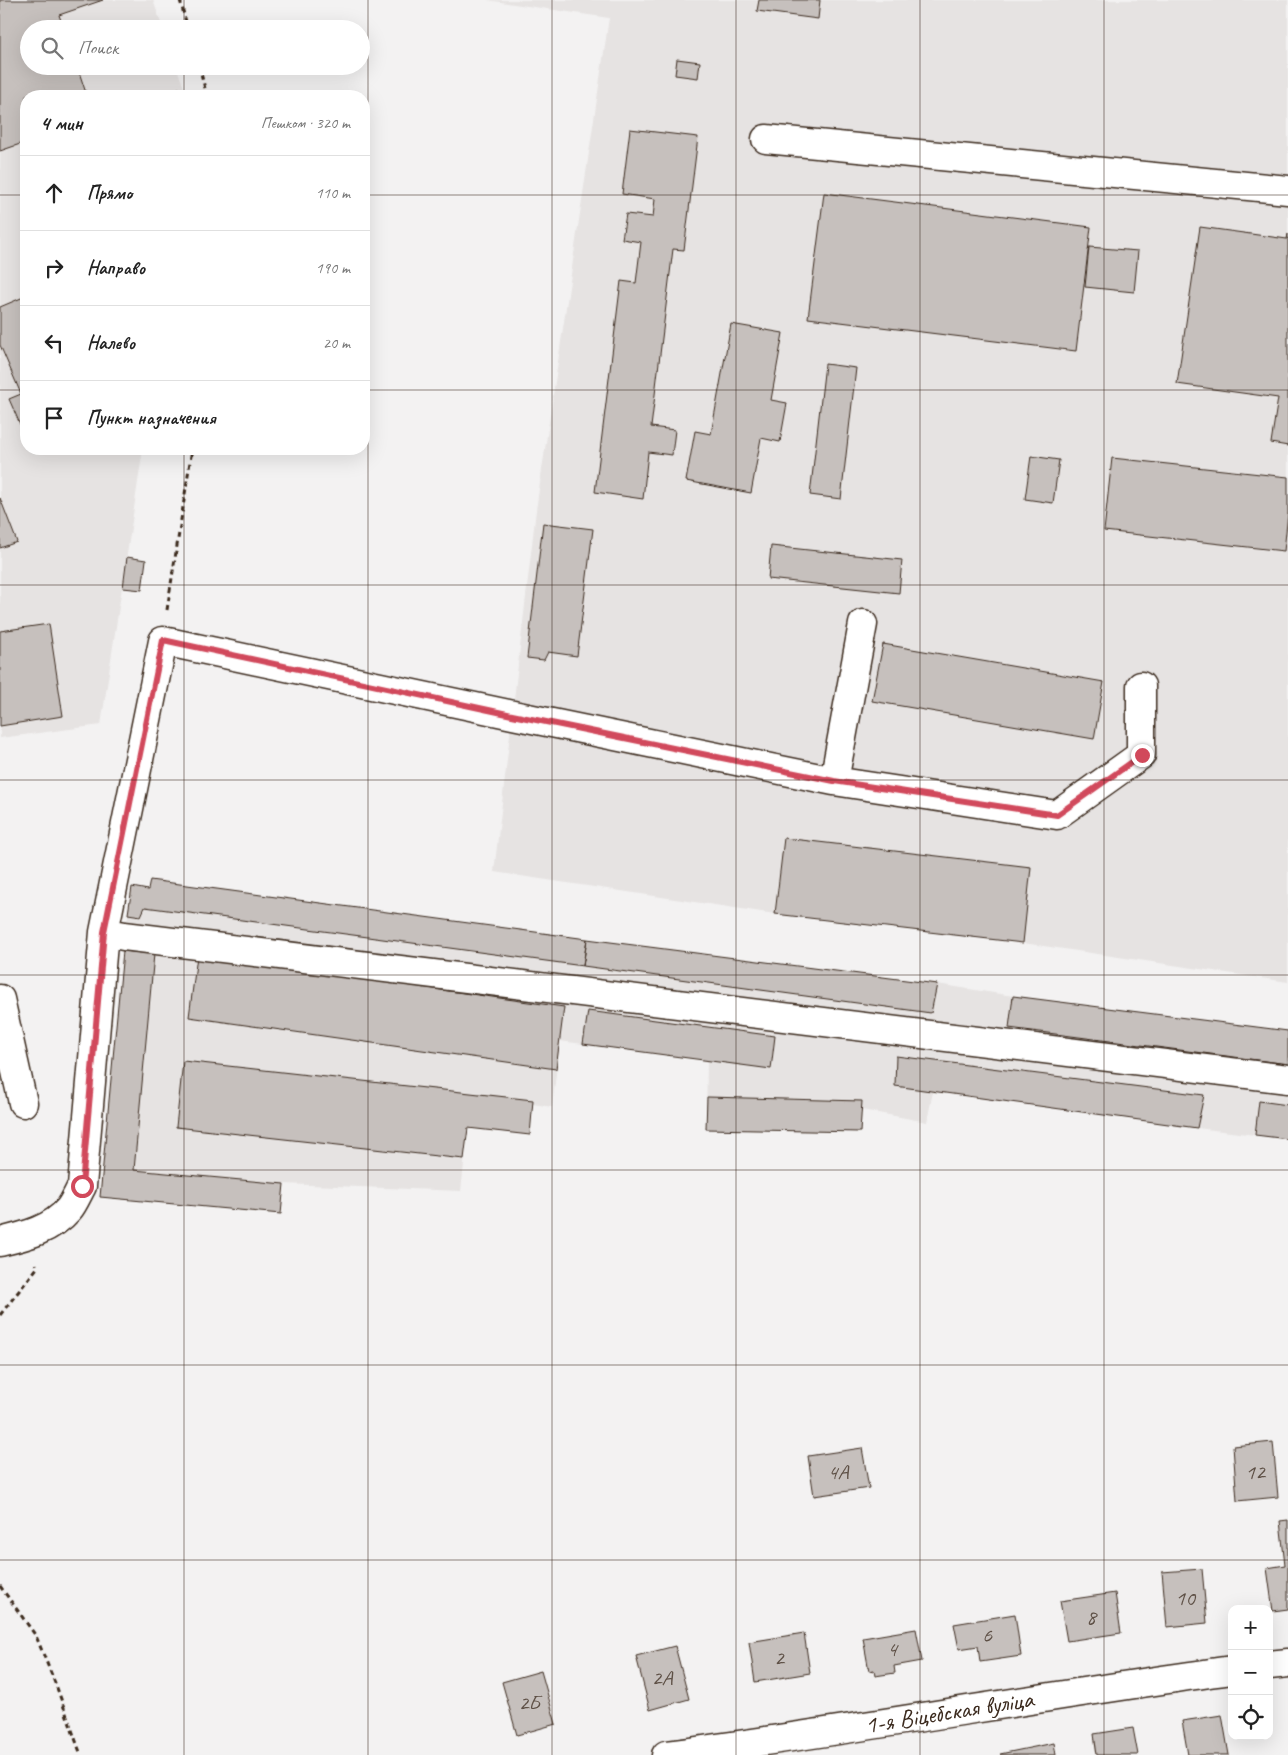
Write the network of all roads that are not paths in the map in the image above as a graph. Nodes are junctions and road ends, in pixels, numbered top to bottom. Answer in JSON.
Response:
{"nodes":[{"id":1,"x":766,"y":138,"type":"dead end"},
{"id":2,"x":1288,"y":190,"type":"edge"},
{"id":3,"x":863,"y":624,"type":"dead end"},
{"id":4,"x":1141,"y":686,"type":"dead end"},
{"id":5,"x":834,"y":781,"type":"junction"},
{"id":6,"x":104,"y":932,"type":"junction"},
{"id":7,"x":0,"y":999,"type":"edge"},
{"id":8,"x":1288,"y":1079,"type":"edge"},
{"id":9,"x":23,"y":1103,"type":"dead end"},
{"id":10,"x":0,"y":1242,"type":"edge"},
{"id":11,"x":1288,"y":1662,"type":"edge"},
{"id":12,"x":1273,"y":1664,"type":"edge"},
{"id":13,"x":1228,"y":1671,"type":"edge"},
{"id":14,"x":666,"y":1755,"type":"edge"}],
"edges":[{"from":1,"to":2,"type":"street"},
{"from":3,"to":5,"type":"street"},
{"from":4,"to":5,"type":"street"},
{"from":5,"to":6,"type":"street"},
{"from":6,"to":8,"type":"street"},
{"from":6,"to":10,"type":"street"},
{"from":7,"to":9,"type":"street"},
{"from":11,"to":12,"type":"street"},
{"from":13,"to":14,"type":"street","name":"1-я Віцебская вуліца"}]}
